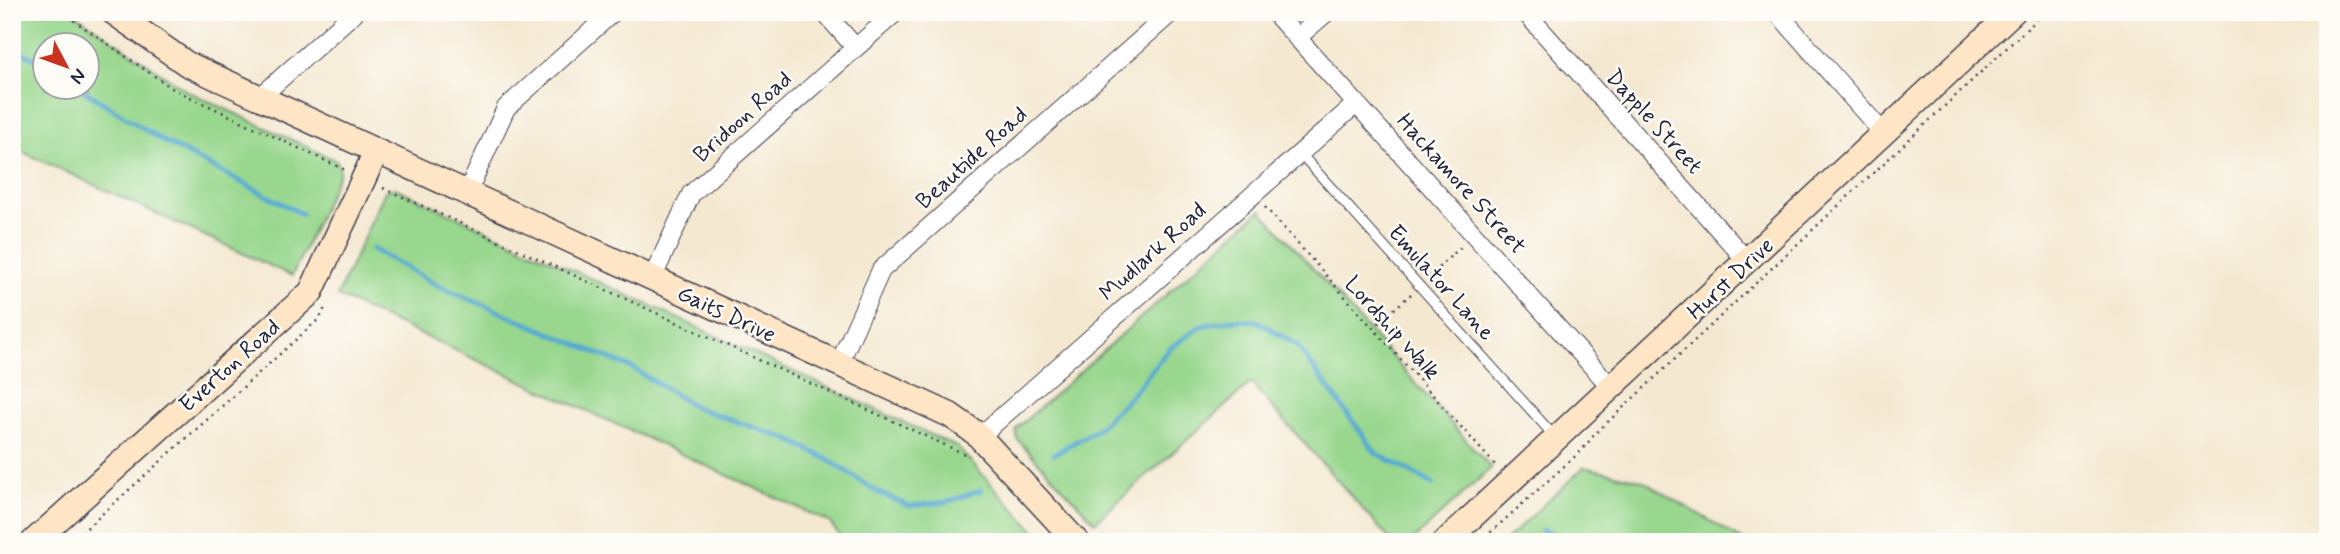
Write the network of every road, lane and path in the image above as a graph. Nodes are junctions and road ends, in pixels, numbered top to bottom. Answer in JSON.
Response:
{"nodes":[{"id":1,"x":62,"y":12,"type":"edge"},
{"id":2,"x":113,"y":12,"type":"edge"},
{"id":3,"x":355,"y":12,"type":"edge"},
{"id":4,"x":613,"y":12,"type":"edge"},
{"id":5,"x":824,"y":12,"type":"edge"},
{"id":6,"x":896,"y":12,"type":"edge"},
{"id":7,"x":1172,"y":12,"type":"edge"},
{"id":8,"x":1275,"y":12,"type":"edge"},
{"id":9,"x":1327,"y":12,"type":"edge"},
{"id":10,"x":1525,"y":12,"type":"edge"},
{"id":11,"x":1777,"y":12,"type":"edge"},
{"id":12,"x":2013,"y":12,"type":"edge"},
{"id":13,"x":2045,"y":12,"type":"edge"},
{"id":14,"x":1297,"y":38,"type":"junction"},
{"id":15,"x":855,"y":47,"type":"junction"},
{"id":16,"x":259,"y":98,"type":"junction"},
{"id":17,"x":1357,"y":103,"type":"junction"},
{"id":18,"x":1884,"y":134,"type":"junction"},
{"id":19,"x":376,"y":152,"type":"junction"},
{"id":20,"x":1300,"y":153,"type":"junction"},
{"id":21,"x":363,"y":179,"type":"junction"},
{"id":22,"x":467,"y":193,"type":"junction"},
{"id":23,"x":1254,"y":194,"type":"junction"},
{"id":24,"x":1748,"y":262,"type":"junction"},
{"id":25,"x":652,"y":279,"type":"junction"},
{"id":26,"x":839,"y":364,"type":"junction"},
{"id":27,"x":1611,"y":387,"type":"junction"},
{"id":28,"x":979,"y":437,"type":"junction"},
{"id":29,"x":1555,"y":437,"type":"junction"},
{"id":30,"x":977,"y":465,"type":"dead end"},
{"id":31,"x":1509,"y":482,"type":"junction"},
{"id":32,"x":33,"y":542,"type":"edge"},
{"id":33,"x":1077,"y":542,"type":"edge"},
{"id":34,"x":1445,"y":542,"type":"edge"},
{"id":35,"x":1480,"y":542,"type":"edge"}],
"edges":[{"from":1,"to":21,"type":"path"},
{"from":2,"to":16,"type":"street","name":"Gaits Drive"},
{"from":3,"to":16,"type":"street"},
{"from":4,"to":22,"type":"street"},
{"from":5,"to":15,"type":"street"},
{"from":6,"to":15,"type":"street","name":"Bridoon Road"},
{"from":7,"to":26,"type":"street","name":"Beautide Road"},
{"from":8,"to":14,"type":"street","name":"Hackamore Street"},
{"from":9,"to":14,"type":"street"},
{"from":10,"to":24,"type":"street","name":"Dapple Street"},
{"from":11,"to":18,"type":"street"},
{"from":12,"to":18,"type":"street","name":"Hurst Drive"},
{"from":13,"to":35,"type":"path"},
{"from":14,"to":17,"type":"street","name":"Hackamore Street"},
{"from":15,"to":25,"type":"street","name":"Bridoon Road"},
{"from":16,"to":19,"type":"street","name":"Gaits Drive"},
{"from":17,"to":20,"type":"street","name":"Mudlark Road"},
{"from":17,"to":27,"type":"street","name":"Hackamore Street"},
{"from":18,"to":24,"type":"street","name":"Hurst Drive"},
{"from":19,"to":21,"type":"street","name":"Everton Road"},
{"from":19,"to":22,"type":"street","name":"Gaits Drive"},
{"from":20,"to":23,"type":"street","name":"Mudlark Road"},
{"from":20,"to":29,"type":"lane","name":"Emulator Lane"},
{"from":21,"to":30,"type":"path"},
{"from":21,"to":32,"type":"street","name":"Everton Road"},
{"from":22,"to":25,"type":"street","name":"Gaits Drive"},
{"from":23,"to":28,"type":"street","name":"Mudlark Road"},
{"from":23,"to":31,"type":"path","name":"Lordship Walk"},
{"from":24,"to":27,"type":"street","name":"Hurst Drive"},
{"from":25,"to":26,"type":"street","name":"Gaits Drive"},
{"from":26,"to":28,"type":"street","name":"Gaits Drive"},
{"from":27,"to":29,"type":"street","name":"Hurst Drive"},
{"from":28,"to":33,"type":"street","name":"Gaits Drive"},
{"from":29,"to":31,"type":"street","name":"Hurst Drive"},
{"from":31,"to":34,"type":"street","name":"Hurst Drive"}]}
